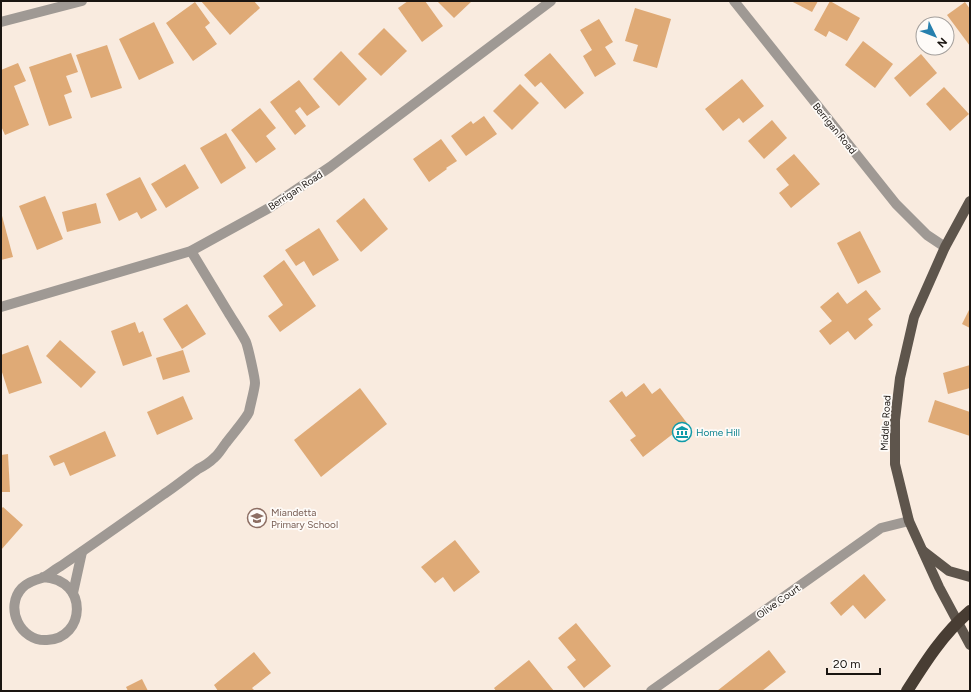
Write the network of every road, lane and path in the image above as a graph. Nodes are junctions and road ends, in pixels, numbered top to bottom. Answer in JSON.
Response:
{"nodes":[{"id":1,"x":82,"y":1,"type":"edge"},
{"id":2,"x":551,"y":1,"type":"edge"},
{"id":3,"x":734,"y":1,"type":"edge"},
{"id":4,"x":1,"y":22,"type":"edge"},
{"id":5,"x":970,"y":201,"type":"edge"},
{"id":6,"x":945,"y":248,"type":"junction"},
{"id":7,"x":191,"y":251,"type":"junction"},
{"id":8,"x":1,"y":307,"type":"edge"},
{"id":9,"x":909,"y":521,"type":"junction"},
{"id":10,"x":922,"y":550,"type":"junction"},
{"id":11,"x":82,"y":552,"type":"junction"},
{"id":12,"x":43,"y":577,"type":"junction"},
{"id":13,"x":970,"y":577,"type":"edge"},
{"id":14,"x":73,"y":593,"type":"junction"},
{"id":15,"x":970,"y":611,"type":"edge"},
{"id":16,"x":958,"y":621,"type":"junction"},
{"id":17,"x":970,"y":644,"type":"edge"},
{"id":18,"x":651,"y":691,"type":"edge"},
{"id":19,"x":907,"y":691,"type":"edge"}],
"edges":[{"from":1,"to":4,"type":"street"},
{"from":2,"to":7,"type":"street","name":"Berrigan Road"},
{"from":3,"to":6,"type":"street","name":"Berrigan Road"},
{"from":5,"to":6,"type":"main road","name":"Middle Road"},
{"from":6,"to":9,"type":"main road","name":"Middle Road"},
{"from":7,"to":8,"type":"street","name":"Berrigan Road"},
{"from":7,"to":11,"type":"street"},
{"from":9,"to":10,"type":"main road","name":"Middle Road"},
{"from":9,"to":18,"type":"street","name":"Olive Court"},
{"from":10,"to":13,"type":"main road"},
{"from":10,"to":16,"type":"main road","name":"Middle Road"},
{"from":11,"to":12,"type":"street"},
{"from":11,"to":14,"type":"street"},
{"from":12,"to":14,"type":"street"},
{"from":12,"to":14,"type":"street"},
{"from":15,"to":16,"type":"highway"},
{"from":16,"to":17,"type":"main road","name":"Middle Road"},
{"from":16,"to":19,"type":"highway"}]}
